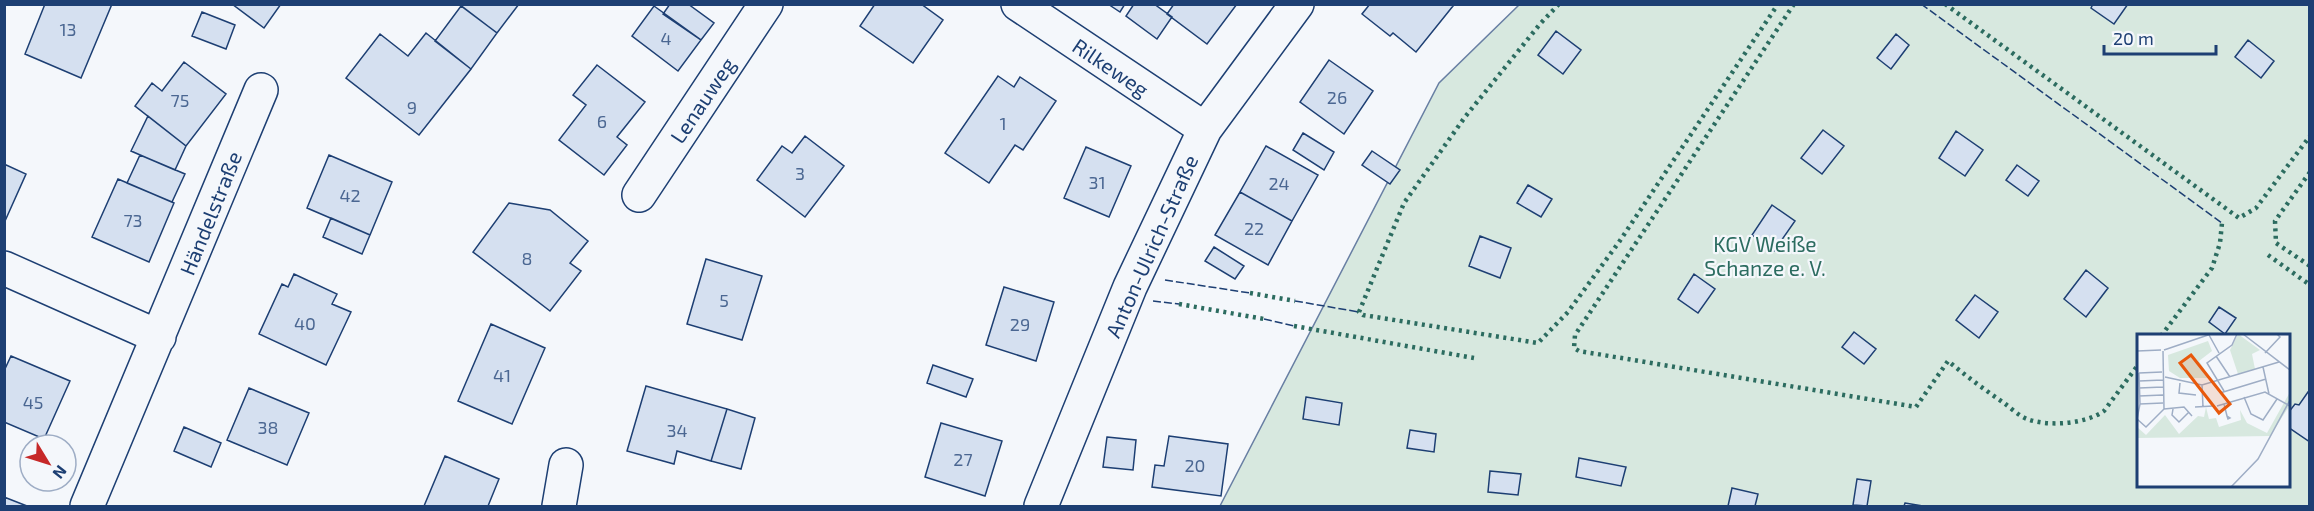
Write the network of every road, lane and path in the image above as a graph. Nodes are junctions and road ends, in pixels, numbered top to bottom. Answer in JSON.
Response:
{"nodes":[{"id":1,"x":766,"y":4,"type":"edge"},
{"id":2,"x":1018,"y":4,"type":"edge"},
{"id":3,"x":1297,"y":4,"type":"edge"},
{"id":4,"x":261,"y":90,"type":"dead end"},
{"id":5,"x":1205,"y":129,"type":"junction"},
{"id":6,"x":639,"y":195,"type":"dead end"},
{"id":7,"x":4,"y":268,"type":"edge"},
{"id":8,"x":159,"y":337,"type":"junction"},
{"id":9,"x":566,"y":465,"type":"dead end"},
{"id":10,"x":87,"y":507,"type":"edge"},
{"id":11,"x":559,"y":507,"type":"edge"},
{"id":12,"x":1041,"y":507,"type":"edge"}],
"edges":[{"from":1,"to":6,"type":"street","name":"Lenauweg"},
{"from":2,"to":5,"type":"street","name":"Rilkeweg"},
{"from":3,"to":5,"type":"street","name":"Anton-Ulrich-Straße"},
{"from":4,"to":8,"type":"street","name":"Händelstraße"},
{"from":5,"to":12,"type":"street","name":"Anton-Ulrich-Straße"},
{"from":7,"to":8,"type":"street"},
{"from":8,"to":10,"type":"street","name":"Händelstraße"},
{"from":9,"to":11,"type":"street"}]}
